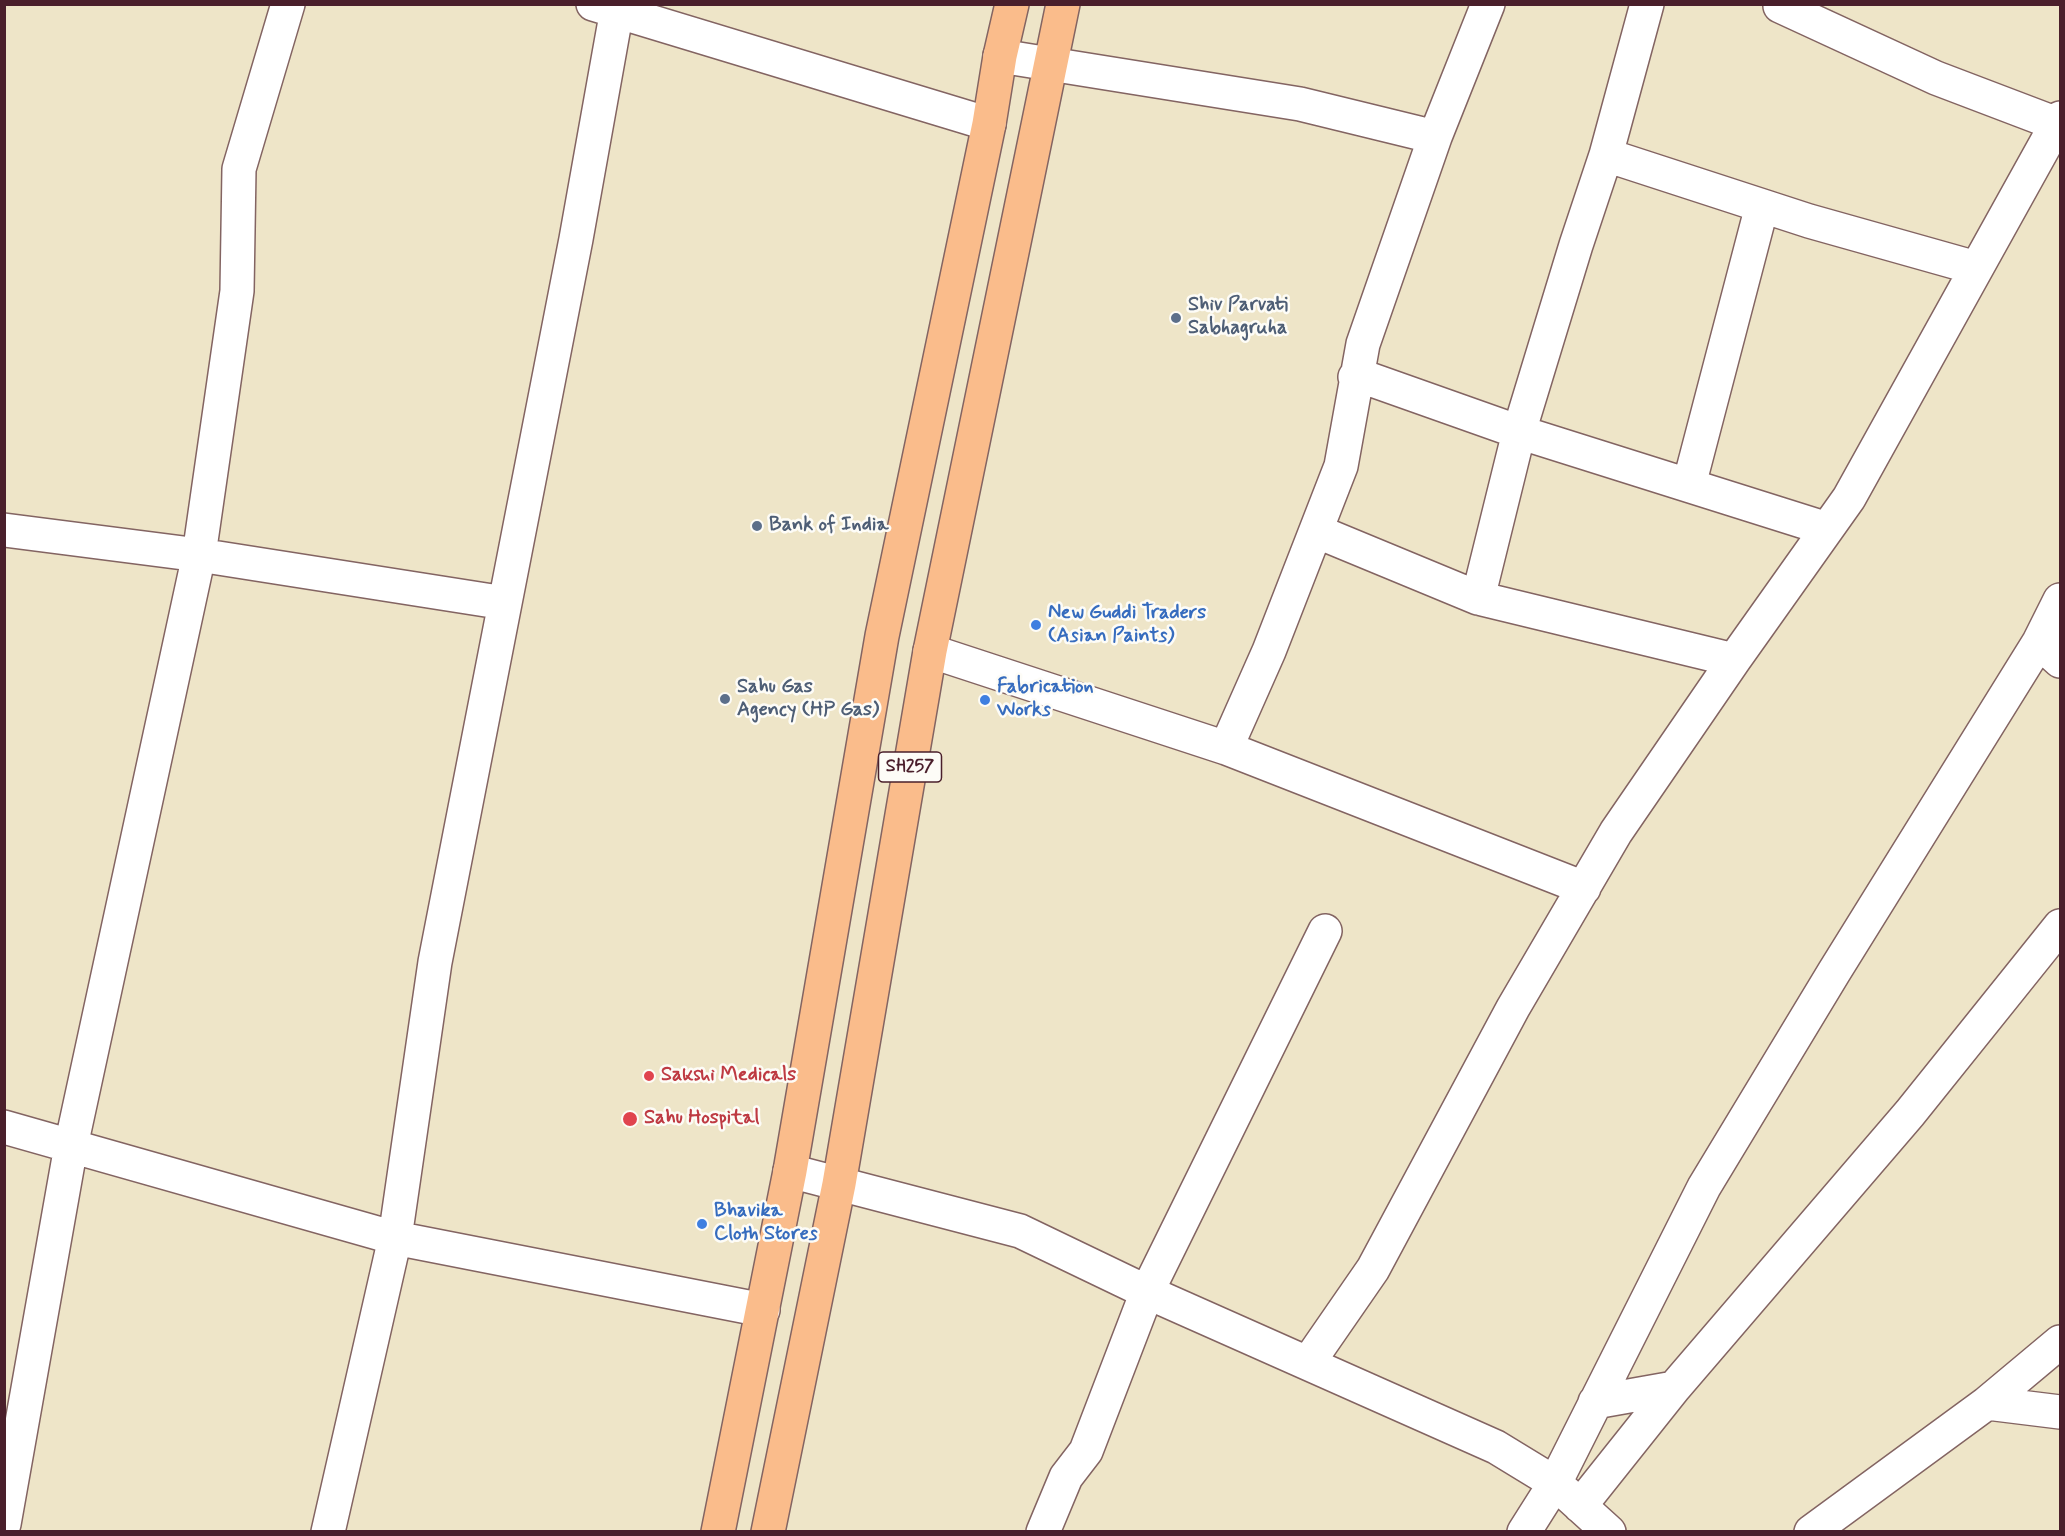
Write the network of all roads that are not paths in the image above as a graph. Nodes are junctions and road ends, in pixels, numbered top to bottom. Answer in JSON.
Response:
{"nodes":[{"id":1,"x":288,"y":4,"type":"edge"},
{"id":2,"x":1012,"y":4,"type":"edge"},
{"id":3,"x":1063,"y":4,"type":"edge"},
{"id":4,"x":1488,"y":4,"type":"edge"},
{"id":5,"x":1647,"y":4,"type":"edge"},
{"id":6,"x":1779,"y":5,"type":"edge"},
{"id":7,"x":609,"y":7,"type":"edge"},
{"id":8,"x":1000,"y":57,"type":"junction"},
{"id":9,"x":1050,"y":64,"type":"junction"},
{"id":10,"x":2059,"y":121,"type":"edge"},
{"id":11,"x":989,"y":124,"type":"junction"},
{"id":12,"x":1435,"y":137,"type":"junction"},
{"id":13,"x":1606,"y":155,"type":"junction"},
{"id":14,"x":1762,"y":206,"type":"junction"},
{"id":15,"x":1976,"y":268,"type":"junction"},
{"id":16,"x":1356,"y":376,"type":"junction"},
{"id":17,"x":1519,"y":432,"type":"junction"},
{"id":18,"x":1689,"y":485,"type":"junction"},
{"id":19,"x":1827,"y":529,"type":"junction"},
{"id":20,"x":4,"y":530,"type":"edge"},
{"id":21,"x":1316,"y":531,"type":"junction"},
{"id":22,"x":199,"y":555,"type":"junction"},
{"id":23,"x":1478,"y":597,"type":"junction"},
{"id":24,"x":2061,"y":600,"type":"edge"},
{"id":25,"x":506,"y":603,"type":"junction"},
{"id":26,"x":930,"y":651,"type":"junction"},
{"id":27,"x":2050,"y":651,"type":"edge"},
{"id":28,"x":1734,"y":660,"type":"junction"},
{"id":29,"x":1226,"y":748,"type":"junction"},
{"id":30,"x":1584,"y":888,"type":"junction"},
{"id":31,"x":2061,"y":926,"type":"edge"},
{"id":32,"x":1325,"y":931,"type":"dead end"},
{"id":33,"x":4,"y":1127,"type":"edge"},
{"id":34,"x":71,"y":1146,"type":"junction"},
{"id":35,"x":790,"y":1171,"type":"junction"},
{"id":36,"x":839,"y":1184,"type":"junction"},
{"id":37,"x":395,"y":1238,"type":"junction"},
{"id":38,"x":1147,"y":1292,"type":"junction"},
{"id":39,"x":763,"y":1310,"type":"junction"},
{"id":40,"x":2061,"y":1342,"type":"edge"},
{"id":41,"x":1308,"y":1363,"type":"junction"},
{"id":42,"x":1674,"y":1388,"type":"junction"},
{"id":43,"x":1595,"y":1402,"type":"junction"},
{"id":44,"x":1987,"y":1403,"type":"junction"},
{"id":45,"x":2061,"y":1412,"type":"edge"},
{"id":46,"x":1555,"y":1483,"type":"junction"},
{"id":47,"x":1580,"y":1506,"type":"junction"},
{"id":48,"x":4,"y":1526,"type":"edge"},
{"id":49,"x":16,"y":1532,"type":"edge"},
{"id":50,"x":328,"y":1532,"type":"edge"},
{"id":51,"x":718,"y":1532,"type":"edge"},
{"id":52,"x":768,"y":1532,"type":"edge"},
{"id":53,"x":1044,"y":1532,"type":"edge"},
{"id":54,"x":1524,"y":1532,"type":"edge"},
{"id":55,"x":1609,"y":1532,"type":"edge"},
{"id":56,"x":1811,"y":1532,"type":"edge"}],
"edges":[{"from":1,"to":22,"type":"street"},
{"from":2,"to":8,"type":"main road","number":"SH257"},
{"from":3,"to":9,"type":"main road","number":"SH257"},
{"from":4,"to":12,"type":"street"},
{"from":5,"to":13,"type":"street"},
{"from":6,"to":10,"type":"street"},
{"from":7,"to":11,"type":"street"},
{"from":7,"to":25,"type":"street"},
{"from":8,"to":9,"type":"street"},
{"from":8,"to":11,"type":"main road","number":"SH257"},
{"from":9,"to":12,"type":"street"},
{"from":9,"to":26,"type":"main road","number":"SH257"},
{"from":10,"to":15,"type":"street"},
{"from":11,"to":35,"type":"main road","number":"SH257"},
{"from":12,"to":16,"type":"street"},
{"from":13,"to":14,"type":"street"},
{"from":13,"to":17,"type":"street"},
{"from":14,"to":15,"type":"street"},
{"from":14,"to":18,"type":"street"},
{"from":15,"to":19,"type":"street"},
{"from":16,"to":17,"type":"street"},
{"from":16,"to":21,"type":"street"},
{"from":17,"to":18,"type":"street"},
{"from":17,"to":23,"type":"street"},
{"from":18,"to":19,"type":"street"},
{"from":19,"to":28,"type":"street"},
{"from":20,"to":22,"type":"street"},
{"from":21,"to":23,"type":"street"},
{"from":21,"to":29,"type":"street"},
{"from":22,"to":25,"type":"street"},
{"from":22,"to":34,"type":"street"},
{"from":23,"to":28,"type":"street"},
{"from":24,"to":27,"type":"street"},
{"from":25,"to":37,"type":"street"},
{"from":26,"to":29,"type":"street"},
{"from":26,"to":36,"type":"main road","number":"SH257"},
{"from":27,"to":43,"type":"street"},
{"from":28,"to":30,"type":"street"},
{"from":29,"to":30,"type":"street"},
{"from":30,"to":41,"type":"street"},
{"from":31,"to":42,"type":"street"},
{"from":32,"to":38,"type":"street"},
{"from":33,"to":34,"type":"street"},
{"from":34,"to":37,"type":"street"},
{"from":34,"to":48,"type":"street"},
{"from":35,"to":36,"type":"street"},
{"from":35,"to":39,"type":"main road","number":"SH257"},
{"from":36,"to":38,"type":"street"},
{"from":36,"to":52,"type":"main road","number":"SH257"},
{"from":37,"to":39,"type":"street"},
{"from":37,"to":50,"type":"street"},
{"from":38,"to":41,"type":"street"},
{"from":38,"to":53,"type":"street"},
{"from":39,"to":51,"type":"main road","number":"SH257"},
{"from":40,"to":44,"type":"street"},
{"from":41,"to":46,"type":"street"},
{"from":42,"to":43,"type":"street"},
{"from":42,"to":47,"type":"street"},
{"from":43,"to":46,"type":"street"},
{"from":44,"to":45,"type":"street"},
{"from":44,"to":56,"type":"street"},
{"from":46,"to":47,"type":"street"},
{"from":46,"to":54,"type":"street"},
{"from":47,"to":55,"type":"street"},
{"from":48,"to":49,"type":"street"}]}
